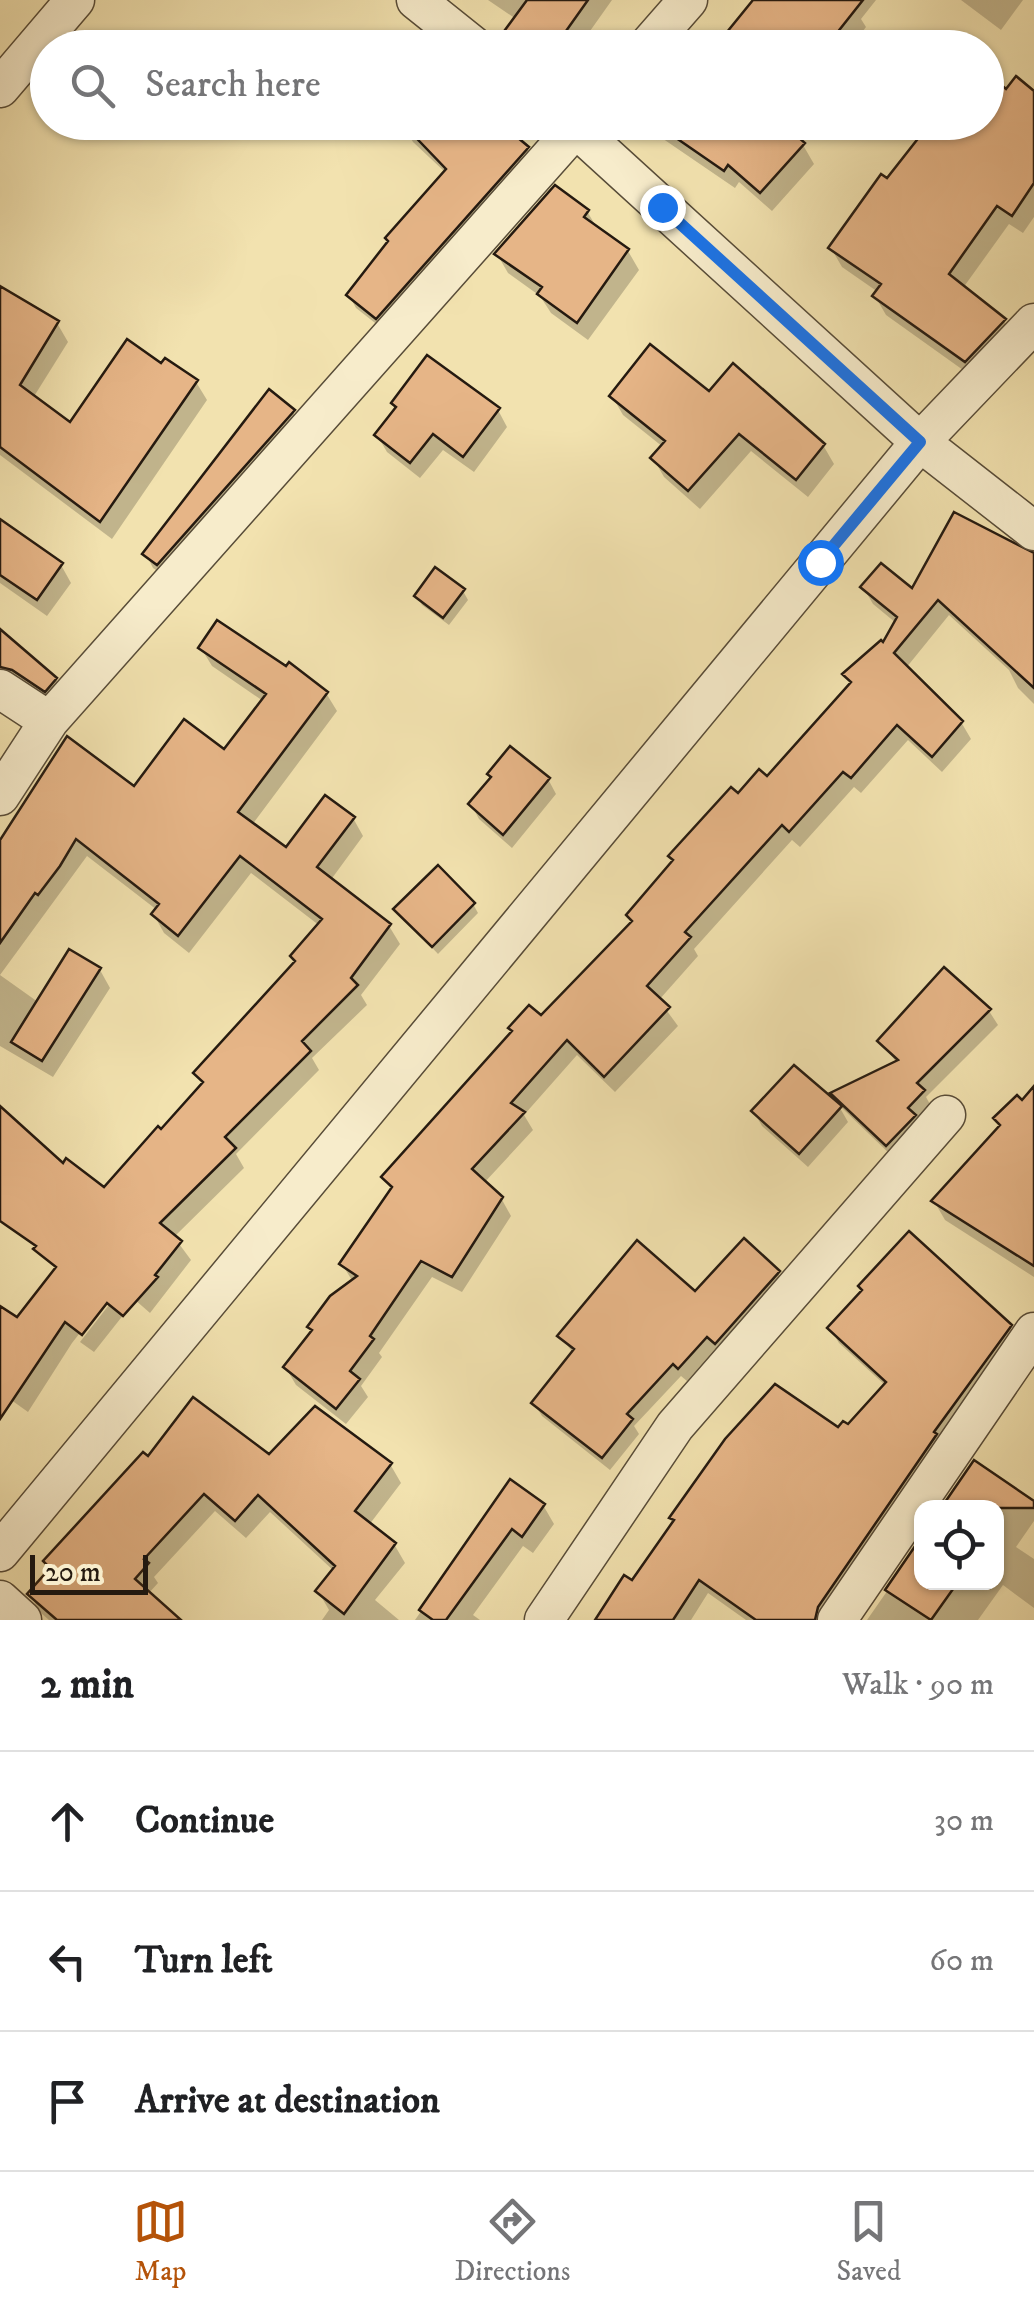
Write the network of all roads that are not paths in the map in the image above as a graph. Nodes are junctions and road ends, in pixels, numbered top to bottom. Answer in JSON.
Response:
{"nodes":[{"id":1,"x":76,"y":0,"type":"edge"},
{"id":2,"x":416,"y":0,"type":"edge"},
{"id":3,"x":688,"y":0,"type":"edge"},
{"id":4,"x":50,"y":30,"type":"edge"},
{"id":5,"x":454,"y":30,"type":"edge"},
{"id":6,"x":662,"y":30,"type":"edge"},
{"id":7,"x":30,"y":53,"type":"edge"},
{"id":8,"x":0,"y":88,"type":"edge"},
{"id":9,"x":561,"y":140,"type":"edge"},
{"id":10,"x":592,"y":140,"type":"edge"},
{"id":11,"x":1034,"y":322,"type":"edge"},
{"id":12,"x":920,"y":442,"type":"junction"},
{"id":13,"x":1034,"y":531,"type":"edge"},
{"id":14,"x":0,"y":689,"type":"edge"},
{"id":15,"x":49,"y":721,"type":"junction"},
{"id":16,"x":0,"y":796,"type":"edge"},
{"id":17,"x":946,"y":1115,"type":"dead end"},
{"id":18,"x":1034,"y":1332,"type":"edge"},
{"id":19,"x":0,"y":1552,"type":"edge"},
{"id":20,"x":0,"y":1600,"type":"edge"},
{"id":21,"x":22,"y":1620,"type":"edge"},
{"id":22,"x":544,"y":1620,"type":"edge"},
{"id":23,"x":836,"y":1620,"type":"edge"}],
"edges":[{"from":1,"to":4,"type":"street"},
{"from":2,"to":5,"type":"street"},
{"from":3,"to":6,"type":"street"},
{"from":7,"to":8,"type":"street"},
{"from":9,"to":15,"type":"street"},
{"from":10,"to":12,"type":"street"},
{"from":11,"to":12,"type":"street"},
{"from":12,"to":13,"type":"street"},
{"from":12,"to":19,"type":"street"},
{"from":14,"to":15,"type":"street"},
{"from":15,"to":16,"type":"street"},
{"from":17,"to":22,"type":"street"},
{"from":18,"to":23,"type":"street"},
{"from":20,"to":21,"type":"street"}]}
